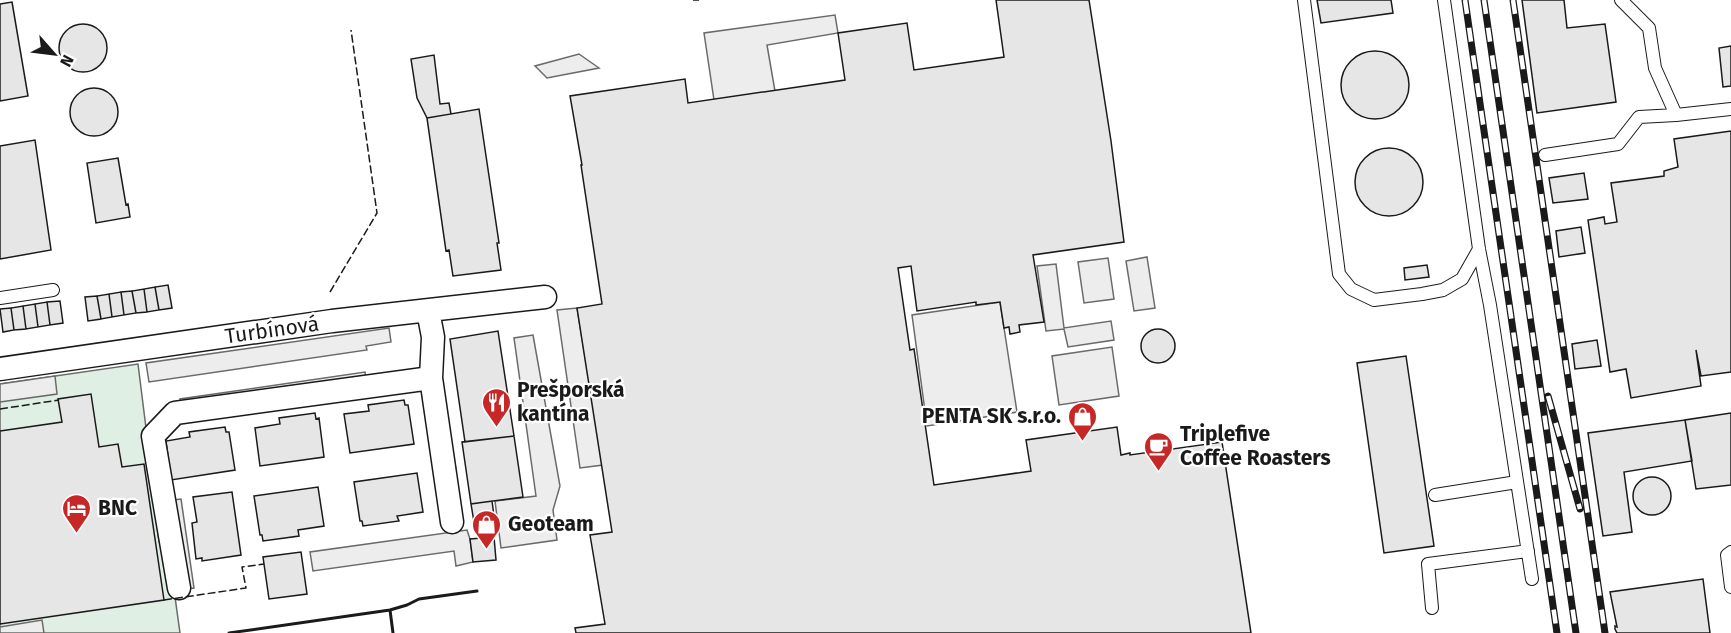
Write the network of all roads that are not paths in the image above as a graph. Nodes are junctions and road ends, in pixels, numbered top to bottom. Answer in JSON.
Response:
{"nodes":[{"id":1,"x":1304,"y":0,"type":"edge"},
{"id":2,"x":1444,"y":0,"type":"edge"},
{"id":3,"x":1621,"y":0,"type":"edge"},
{"id":4,"x":1731,"y":108,"type":"edge"},
{"id":5,"x":1676,"y":115,"type":"junction"},
{"id":6,"x":1545,"y":155,"type":"dead end"},
{"id":7,"x":1479,"y":249,"type":"junction"},
{"id":8,"x":53,"y":290,"type":"dead end"},
{"id":9,"x":545,"y":297,"type":"dead end"},
{"id":10,"x":0,"y":298,"type":"edge"},
{"id":11,"x":428,"y":310,"type":"junction"},
{"id":12,"x":0,"y":369,"type":"edge"},
{"id":13,"x":431,"y":378,"type":"junction"},
{"id":14,"x":1517,"y":482,"type":"junction"},
{"id":15,"x":1435,"y":495,"type":"dead end"},
{"id":16,"x":452,"y":522,"type":"dead end"},
{"id":17,"x":1528,"y":551,"type":"junction"},
{"id":18,"x":1731,"y":552,"type":"edge"},
{"id":19,"x":1532,"y":579,"type":"dead end"},
{"id":20,"x":1731,"y":587,"type":"edge"},
{"id":21,"x":179,"y":588,"type":"dead end"},
{"id":22,"x":1432,"y":608,"type":"dead end"}],
"edges":[{"from":1,"to":7,"type":"lane"},
{"from":2,"to":7,"type":"lane"},
{"from":3,"to":5,"type":"lane"},
{"from":4,"to":5,"type":"lane"},
{"from":5,"to":6,"type":"lane"},
{"from":7,"to":14,"type":"lane"},
{"from":8,"to":10,"type":"lane"},
{"from":9,"to":11,"type":"street","name":"Turbínová"},
{"from":11,"to":12,"type":"street","name":"Turbínová"},
{"from":11,"to":13,"type":"street"},
{"from":13,"to":16,"type":"street"},
{"from":13,"to":21,"type":"street"},
{"from":14,"to":15,"type":"lane"},
{"from":14,"to":17,"type":"lane"},
{"from":17,"to":19,"type":"lane"},
{"from":17,"to":22,"type":"lane"},
{"from":18,"to":20,"type":"lane"}]}
